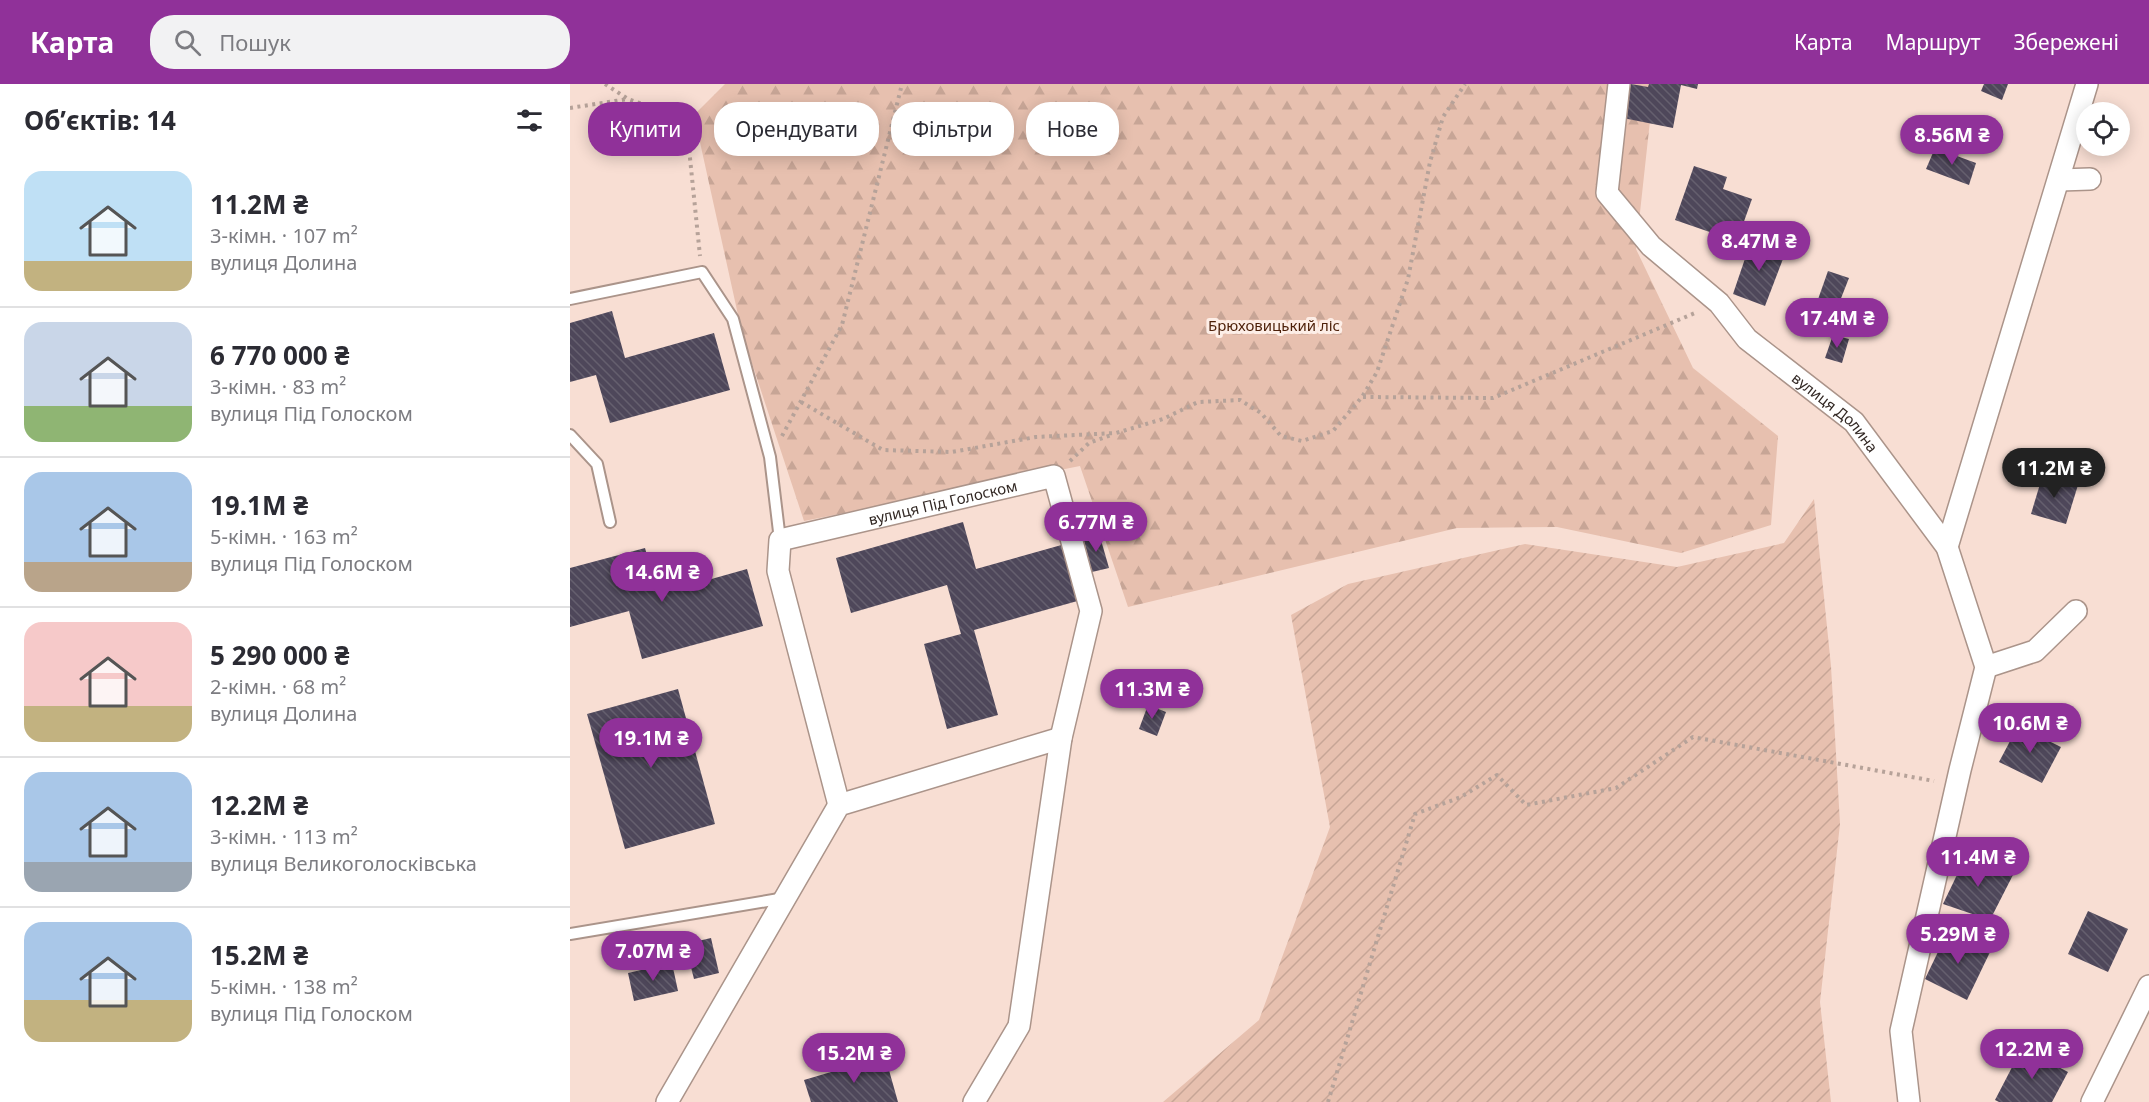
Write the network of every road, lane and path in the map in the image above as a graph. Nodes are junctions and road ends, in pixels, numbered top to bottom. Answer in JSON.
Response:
{"nodes":[{"id":1,"x":605,"y":84,"type":"edge"},
{"id":2,"x":902,"y":84,"type":"edge"},
{"id":3,"x":1465,"y":84,"type":"edge"},
{"id":4,"x":1619,"y":84,"type":"edge"},
{"id":5,"x":2087,"y":84,"type":"edge"},
{"id":6,"x":628,"y":99,"type":"junction"},
{"id":7,"x":570,"y":108,"type":"edge"},
{"id":8,"x":2090,"y":179,"type":"dead end"},
{"id":9,"x":2060,"y":180,"type":"junction"},
{"id":10,"x":702,"y":272,"type":"junction"},
{"id":11,"x":570,"y":299,"type":"edge"},
{"id":12,"x":1719,"y":303,"type":"junction"},
{"id":13,"x":1362,"y":398,"type":"junction"},
{"id":14,"x":801,"y":402,"type":"junction"},
{"id":15,"x":1116,"y":433,"type":"junction"},
{"id":16,"x":570,"y":435,"type":"edge"},
{"id":17,"x":770,"y":457,"type":"junction"},
{"id":18,"x":1054,"y":476,"type":"junction"},
{"id":19,"x":610,"y":522,"type":"dead end"},
{"id":20,"x":780,"y":540,"type":"junction"},
{"id":21,"x":1947,"y":547,"type":"junction"},
{"id":22,"x":2076,"y":611,"type":"dead end"},
{"id":23,"x":1986,"y":667,"type":"junction"},
{"id":24,"x":1061,"y":738,"type":"junction"},
{"id":25,"x":1956,"y":785,"type":"junction"},
{"id":26,"x":838,"y":805,"type":"junction"},
{"id":27,"x":785,"y":898,"type":"junction"},
{"id":28,"x":570,"y":934,"type":"edge"},
{"id":29,"x":2149,"y":987,"type":"edge"},
{"id":30,"x":2096,"y":1101,"type":"edge"},
{"id":31,"x":667,"y":1102,"type":"edge"},
{"id":32,"x":974,"y":1102,"type":"edge"},
{"id":33,"x":1328,"y":1102,"type":"edge"},
{"id":34,"x":1909,"y":1102,"type":"edge"}],
"edges":[{"from":1,"to":6,"type":"path"},
{"from":2,"to":14,"type":"path"},
{"from":3,"to":13,"type":"path"},
{"from":4,"to":12,"type":"street","name":"вулиця Долина"},
{"from":5,"to":9,"type":"street"},
{"from":6,"to":7,"type":"path"},
{"from":6,"to":10,"type":"path"},
{"from":8,"to":9,"type":"street"},
{"from":9,"to":21,"type":"street"},
{"from":10,"to":11,"type":"lane"},
{"from":10,"to":17,"type":"lane"},
{"from":12,"to":13,"type":"path"},
{"from":12,"to":21,"type":"street","name":"вулиця Долина"},
{"from":13,"to":15,"type":"path"},
{"from":14,"to":15,"type":"path"},
{"from":14,"to":17,"type":"path"},
{"from":15,"to":18,"type":"path"},
{"from":16,"to":19,"type":"lane"},
{"from":17,"to":20,"type":"lane"},
{"from":18,"to":20,"type":"street","name":"вулиця Під Голоском"},
{"from":18,"to":24,"type":"street"},
{"from":20,"to":26,"type":"street"},
{"from":21,"to":23,"type":"street","name":"вулиця Долина"},
{"from":22,"to":23,"type":"street"},
{"from":23,"to":25,"type":"street"},
{"from":24,"to":26,"type":"street"},
{"from":24,"to":32,"type":"street"},
{"from":25,"to":33,"type":"path"},
{"from":25,"to":34,"type":"street"},
{"from":26,"to":27,"type":"street"},
{"from":27,"to":28,"type":"lane"},
{"from":27,"to":31,"type":"street"},
{"from":29,"to":30,"type":"street"}]}
